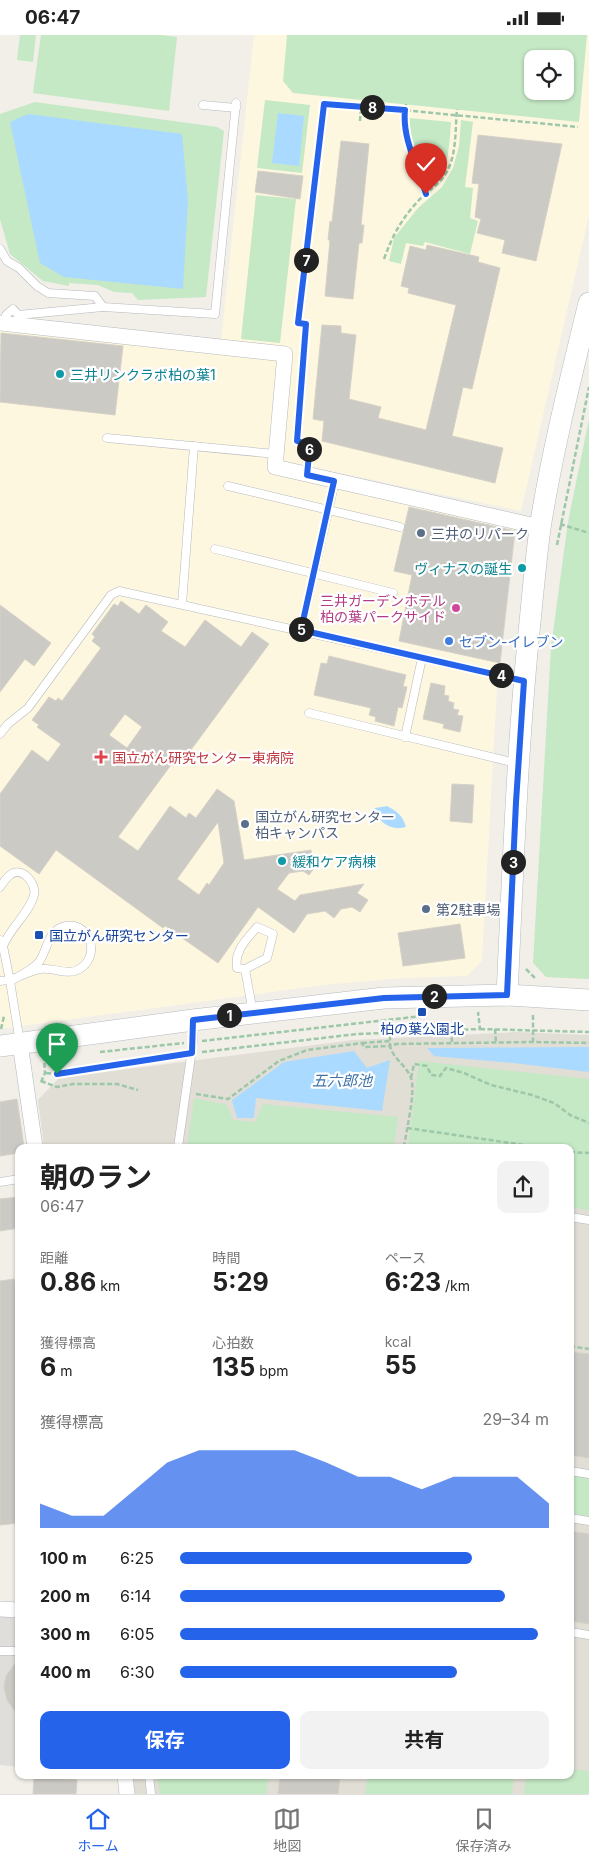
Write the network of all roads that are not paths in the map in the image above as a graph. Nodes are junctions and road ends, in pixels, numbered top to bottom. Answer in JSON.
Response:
{"nodes":[{"id":1,"x":203,"y":105,"type":"dead end"},
{"id":2,"x":0,"y":249,"type":"edge"},
{"id":3,"x":589,"y":303,"type":"edge"},
{"id":4,"x":104,"y":307,"type":"junction"},
{"id":5,"x":2,"y":323,"type":"edge"},
{"id":6,"x":107,"y":438,"type":"dead end"},
{"id":7,"x":194,"y":446,"type":"junction"},
{"id":8,"x":276,"y":454,"type":"junction"},
{"id":9,"x":334,"y":481,"type":"junction"},
{"id":10,"x":228,"y":486,"type":"dead end"},
{"id":11,"x":328,"y":510,"type":"junction"},
{"id":12,"x":550,"y":525,"type":"junction"},
{"id":13,"x":400,"y":527,"type":"dead end"},
{"id":14,"x":215,"y":549,"type":"dead end"},
{"id":15,"x":314,"y":573,"type":"junction"},
{"id":16,"x":393,"y":593,"type":"dead end"},
{"id":17,"x":182,"y":604,"type":"junction"},
{"id":18,"x":301,"y":630,"type":"junction"},
{"id":19,"x":422,"y":657,"type":"junction"},
{"id":20,"x":524,"y":681,"type":"junction"},
{"id":21,"x":309,"y":713,"type":"dead end"},
{"id":22,"x":0,"y":734,"type":"edge"},
{"id":23,"x":405,"y":737,"type":"junction"},
{"id":24,"x":518,"y":764,"type":"junction"},
{"id":25,"x":0,"y":887,"type":"edge"},
{"id":26,"x":2,"y":943,"type":"edge"},
{"id":27,"x":245,"y":969,"type":"junction"},
{"id":28,"x":0,"y":981,"type":"edge"},
{"id":29,"x":10,"y":981,"type":"junction"},
{"id":30,"x":507,"y":995,"type":"junction"},
{"id":31,"x":589,"y":1000,"type":"edge"},
{"id":32,"x":248,"y":1013,"type":"junction"},
{"id":33,"x":193,"y":1020,"type":"junction"},
{"id":34,"x":10,"y":1044,"type":"edge"},
{"id":35,"x":34,"y":1144,"type":"edge"},
{"id":36,"x":178,"y":1144,"type":"edge"},
{"id":37,"x":15,"y":1180,"type":"edge"},
{"id":38,"x":0,"y":1182,"type":"edge"},
{"id":39,"x":574,"y":1218,"type":"edge"},
{"id":40,"x":589,"y":1220,"type":"edge"},
{"id":41,"x":574,"y":1472,"type":"edge"},
{"id":42,"x":589,"y":1474,"type":"edge"},
{"id":43,"x":574,"y":1519,"type":"edge"},
{"id":44,"x":589,"y":1521,"type":"edge"},
{"id":45,"x":0,"y":1609,"type":"edge"},
{"id":46,"x":15,"y":1610,"type":"edge"},
{"id":47,"x":574,"y":1633,"type":"edge"},
{"id":48,"x":589,"y":1635,"type":"edge"},
{"id":49,"x":0,"y":1651,"type":"edge"},
{"id":50,"x":15,"y":1651,"type":"edge"},
{"id":51,"x":125,"y":1779,"type":"edge"},
{"id":52,"x":149,"y":1779,"type":"edge"},
{"id":53,"x":127,"y":1794,"type":"edge"},
{"id":54,"x":151,"y":1794,"type":"edge"}],
"edges":[{"from":1,"to":4,"type":"lane"},
{"from":2,"to":4,"type":"lane"},
{"from":3,"to":12,"type":"street"},
{"from":4,"to":5,"type":"lane"},
{"from":5,"to":8,"type":"street"},
{"from":6,"to":7,"type":"lane"},
{"from":7,"to":8,"type":"lane"},
{"from":7,"to":17,"type":"lane"},
{"from":8,"to":9,"type":"street"},
{"from":9,"to":11,"type":"lane"},
{"from":9,"to":12,"type":"street"},
{"from":10,"to":11,"type":"lane"},
{"from":11,"to":13,"type":"lane"},
{"from":11,"to":15,"type":"lane"},
{"from":12,"to":20,"type":"street"},
{"from":14,"to":15,"type":"lane"},
{"from":15,"to":16,"type":"lane"},
{"from":15,"to":18,"type":"lane"},
{"from":17,"to":18,"type":"lane"},
{"from":17,"to":22,"type":"lane"},
{"from":18,"to":19,"type":"lane"},
{"from":19,"to":20,"type":"lane"},
{"from":19,"to":23,"type":"lane"},
{"from":20,"to":24,"type":"street"},
{"from":21,"to":23,"type":"lane"},
{"from":23,"to":24,"type":"lane"},
{"from":24,"to":30,"type":"street"},
{"from":25,"to":26,"type":"lane"},
{"from":26,"to":29,"type":"lane"},
{"from":27,"to":27,"type":"lane"},
{"from":27,"to":32,"type":"lane"},
{"from":28,"to":29,"type":"lane"},
{"from":29,"to":29,"type":"lane"},
{"from":29,"to":34,"type":"lane"},
{"from":30,"to":31,"type":"street"},
{"from":30,"to":32,"type":"street"},
{"from":32,"to":33,"type":"street"},
{"from":33,"to":34,"type":"street"},
{"from":33,"to":36,"type":"lane"},
{"from":34,"to":35,"type":"street"},
{"from":37,"to":38,"type":"lane"},
{"from":39,"to":40,"type":"lane"},
{"from":41,"to":42,"type":"lane"},
{"from":43,"to":44,"type":"lane"},
{"from":45,"to":46,"type":"street"},
{"from":47,"to":48,"type":"lane"},
{"from":49,"to":50,"type":"lane"},
{"from":51,"to":53,"type":"street"},
{"from":52,"to":54,"type":"lane"}]}
